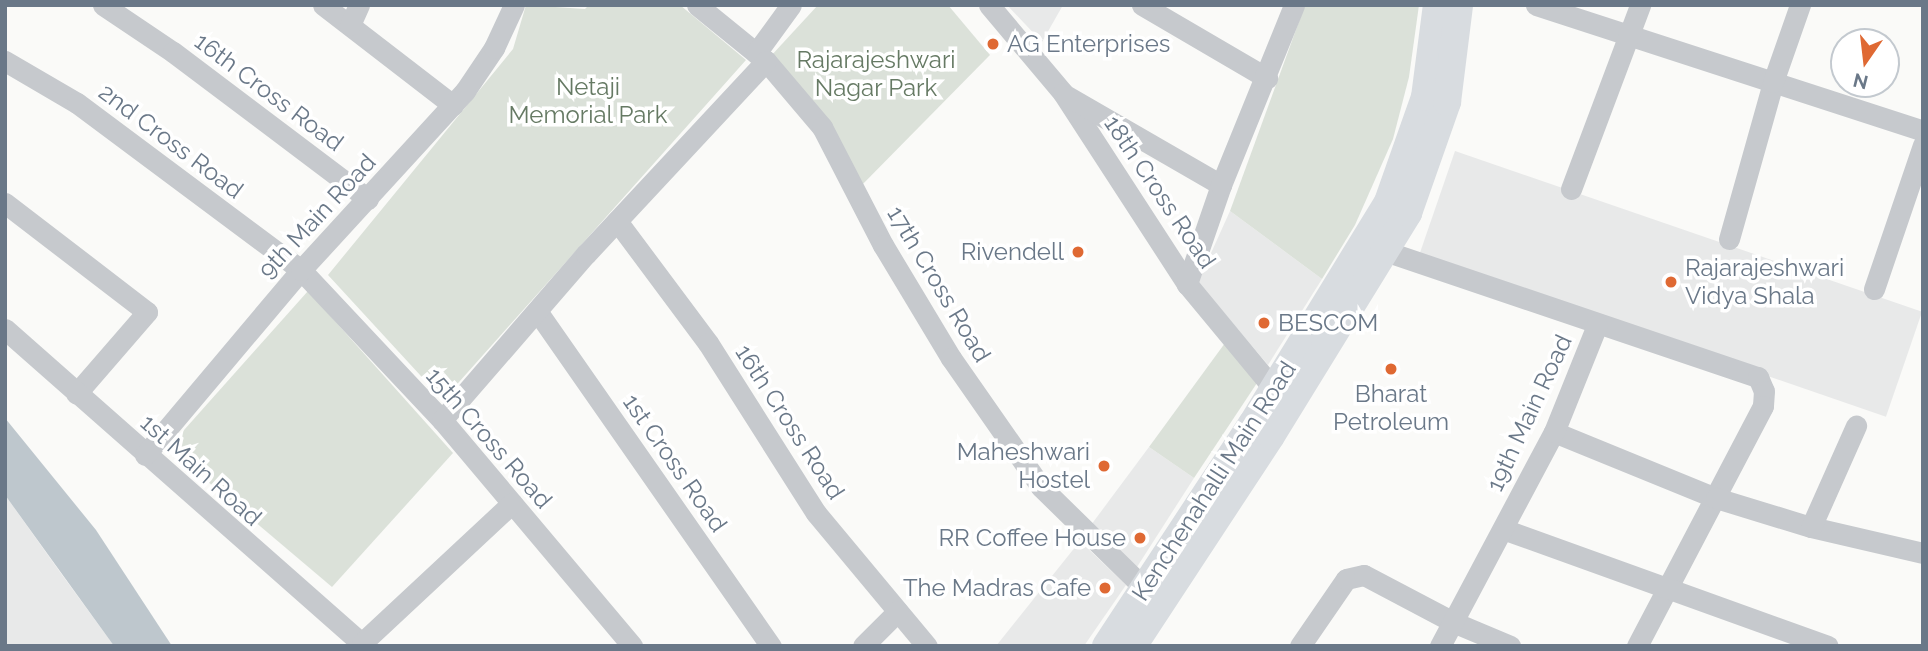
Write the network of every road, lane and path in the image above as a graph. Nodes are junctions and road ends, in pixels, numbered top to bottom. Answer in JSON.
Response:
{"nodes":[{"id":1,"x":103,"y":5,"type":"edge"},
{"id":2,"x":323,"y":5,"type":"edge"},
{"id":3,"x":514,"y":5,"type":"edge"},
{"id":4,"x":697,"y":5,"type":"edge"},
{"id":5,"x":791,"y":5,"type":"edge"},
{"id":6,"x":989,"y":5,"type":"edge"},
{"id":7,"x":1142,"y":5,"type":"edge"},
{"id":8,"x":1294,"y":5,"type":"edge"},
{"id":9,"x":1437,"y":5,"type":"edge"},
{"id":10,"x":1460,"y":5,"type":"edge"},
{"id":11,"x":1536,"y":5,"type":"edge"},
{"id":12,"x":1640,"y":5,"type":"edge"},
{"id":13,"x":1800,"y":5,"type":"edge"},
{"id":14,"x":355,"y":15,"type":"edge"},
{"id":15,"x":1630,"y":36,"type":"junction"},
{"id":16,"x":761,"y":57,"type":"junction"},
{"id":17,"x":5,"y":61,"type":"edge"},
{"id":18,"x":1267,"y":78,"type":"junction"},
{"id":19,"x":1773,"y":82,"type":"junction"},
{"id":20,"x":1063,"y":93,"type":"junction"},
{"id":21,"x":453,"y":105,"type":"junction"},
{"id":22,"x":1923,"y":131,"type":"edge"},
{"id":23,"x":1923,"y":145,"type":"edge"},
{"id":24,"x":1221,"y":185,"type":"junction"},
{"id":25,"x":1572,"y":189,"type":"dead end"},
{"id":26,"x":368,"y":199,"type":"junction"},
{"id":27,"x":5,"y":203,"type":"edge"},
{"id":28,"x":617,"y":220,"type":"junction"},
{"id":29,"x":1729,"y":239,"type":"dead end"},
{"id":30,"x":1385,"y":251,"type":"junction"},
{"id":31,"x":301,"y":270,"type":"junction"},
{"id":32,"x":1187,"y":284,"type":"junction"},
{"id":33,"x":1874,"y":289,"type":"dead end"},
{"id":34,"x":537,"y":311,"type":"junction"},
{"id":35,"x":1597,"y":326,"type":"junction"},
{"id":36,"x":5,"y":330,"type":"edge"},
{"id":37,"x":76,"y":394,"type":"junction"},
{"id":38,"x":1281,"y":398,"type":"junction"},
{"id":39,"x":442,"y":420,"type":"junction"},
{"id":40,"x":1856,"y":426,"type":"dead end"},
{"id":41,"x":1554,"y":432,"type":"junction"},
{"id":42,"x":145,"y":455,"type":"junction"},
{"id":43,"x":1716,"y":498,"type":"junction"},
{"id":44,"x":512,"y":503,"type":"junction"},
{"id":45,"x":1811,"y":527,"type":"junction"},
{"id":46,"x":1503,"y":529,"type":"junction"},
{"id":47,"x":1921,"y":548,"type":"edge"},
{"id":48,"x":1144,"y":588,"type":"junction"},
{"id":49,"x":1667,"y":590,"type":"junction"},
{"id":50,"x":898,"y":611,"type":"junction"},
{"id":51,"x":1453,"y":622,"type":"junction"},
{"id":52,"x":363,"y":645,"type":"edge"},
{"id":53,"x":632,"y":646,"type":"edge"},
{"id":54,"x":771,"y":646,"type":"edge"},
{"id":55,"x":863,"y":646,"type":"edge"},
{"id":56,"x":927,"y":646,"type":"edge"},
{"id":57,"x":1106,"y":646,"type":"edge"},
{"id":58,"x":1133,"y":646,"type":"edge"},
{"id":59,"x":1300,"y":646,"type":"edge"},
{"id":60,"x":1440,"y":646,"type":"edge"},
{"id":61,"x":1510,"y":646,"type":"edge"},
{"id":62,"x":1637,"y":646,"type":"edge"},
{"id":63,"x":1828,"y":646,"type":"edge"}],
"edges":[{"from":1,"to":26,"type":"street","name":"16th Cross Road"},
{"from":2,"to":14,"type":"street"},
{"from":3,"to":21,"type":"street","name":"9th Main Road"},
{"from":4,"to":16,"type":"street","name":"17th Cross Road"},
{"from":5,"to":16,"type":"street"},
{"from":6,"to":20,"type":"street","name":"18th Cross Road"},
{"from":7,"to":18,"type":"street"},
{"from":8,"to":18,"type":"street"},
{"from":9,"to":38,"type":"main road","name":"Kenchenahalli Main Road"},
{"from":10,"to":30,"type":"main road","name":"Kenchenahalli Main Road"},
{"from":11,"to":15,"type":"street"},
{"from":12,"to":15,"type":"street"},
{"from":13,"to":19,"type":"street"},
{"from":14,"to":21,"type":"street"},
{"from":15,"to":19,"type":"street"},
{"from":15,"to":25,"type":"street"},
{"from":16,"to":28,"type":"street"},
{"from":16,"to":48,"type":"street","name":"17th Cross Road"},
{"from":17,"to":31,"type":"street","name":"2nd Cross Road"},
{"from":18,"to":24,"type":"street"},
{"from":19,"to":22,"type":"street"},
{"from":19,"to":29,"type":"street"},
{"from":20,"to":24,"type":"street"},
{"from":20,"to":32,"type":"street","name":"18th Cross Road"},
{"from":21,"to":26,"type":"street","name":"9th Main Road"},
{"from":23,"to":33,"type":"street"},
{"from":24,"to":32,"type":"street"},
{"from":26,"to":31,"type":"street","name":"9th Main Road"},
{"from":27,"to":37,"type":"street"},
{"from":28,"to":34,"type":"street"},
{"from":28,"to":50,"type":"street","name":"16th Cross Road"},
{"from":30,"to":35,"type":"street","name":"19th Main Road"},
{"from":30,"to":38,"type":"main road","name":"Kenchenahalli Main Road"},
{"from":31,"to":39,"type":"street","name":"15th Cross Road"},
{"from":31,"to":42,"type":"street","name":"9th Main Road"},
{"from":32,"to":38,"type":"street","name":"18th Cross Road"},
{"from":34,"to":39,"type":"street"},
{"from":34,"to":54,"type":"street","name":"1st Cross Road"},
{"from":35,"to":41,"type":"street","name":"19th Main Road"},
{"from":35,"to":43,"type":"street"},
{"from":36,"to":37,"type":"street","name":"1st Main Road"},
{"from":37,"to":42,"type":"street","name":"1st Main Road"},
{"from":38,"to":48,"type":"main road","name":"Kenchenahalli Main Road"},
{"from":38,"to":58,"type":"main road","name":"Kenchenahalli Main Road"},
{"from":39,"to":44,"type":"street","name":"15th Cross Road"},
{"from":40,"to":45,"type":"street"},
{"from":41,"to":43,"type":"street"},
{"from":41,"to":46,"type":"street","name":"19th Main Road"},
{"from":42,"to":52,"type":"street","name":"1st Main Road"},
{"from":43,"to":45,"type":"street"},
{"from":43,"to":49,"type":"street"},
{"from":44,"to":52,"type":"street"},
{"from":44,"to":53,"type":"street","name":"15th Cross Road"},
{"from":45,"to":47,"type":"street"},
{"from":46,"to":49,"type":"street"},
{"from":46,"to":51,"type":"street","name":"19th Main Road"},
{"from":48,"to":57,"type":"main road","name":"Kenchenahalli Main Road"},
{"from":49,"to":62,"type":"street"},
{"from":49,"to":63,"type":"street"},
{"from":50,"to":55,"type":"street"},
{"from":50,"to":56,"type":"street","name":"16th Cross Road"},
{"from":51,"to":59,"type":"street"},
{"from":51,"to":60,"type":"street","name":"19th Main Road"},
{"from":51,"to":61,"type":"street"}]}
